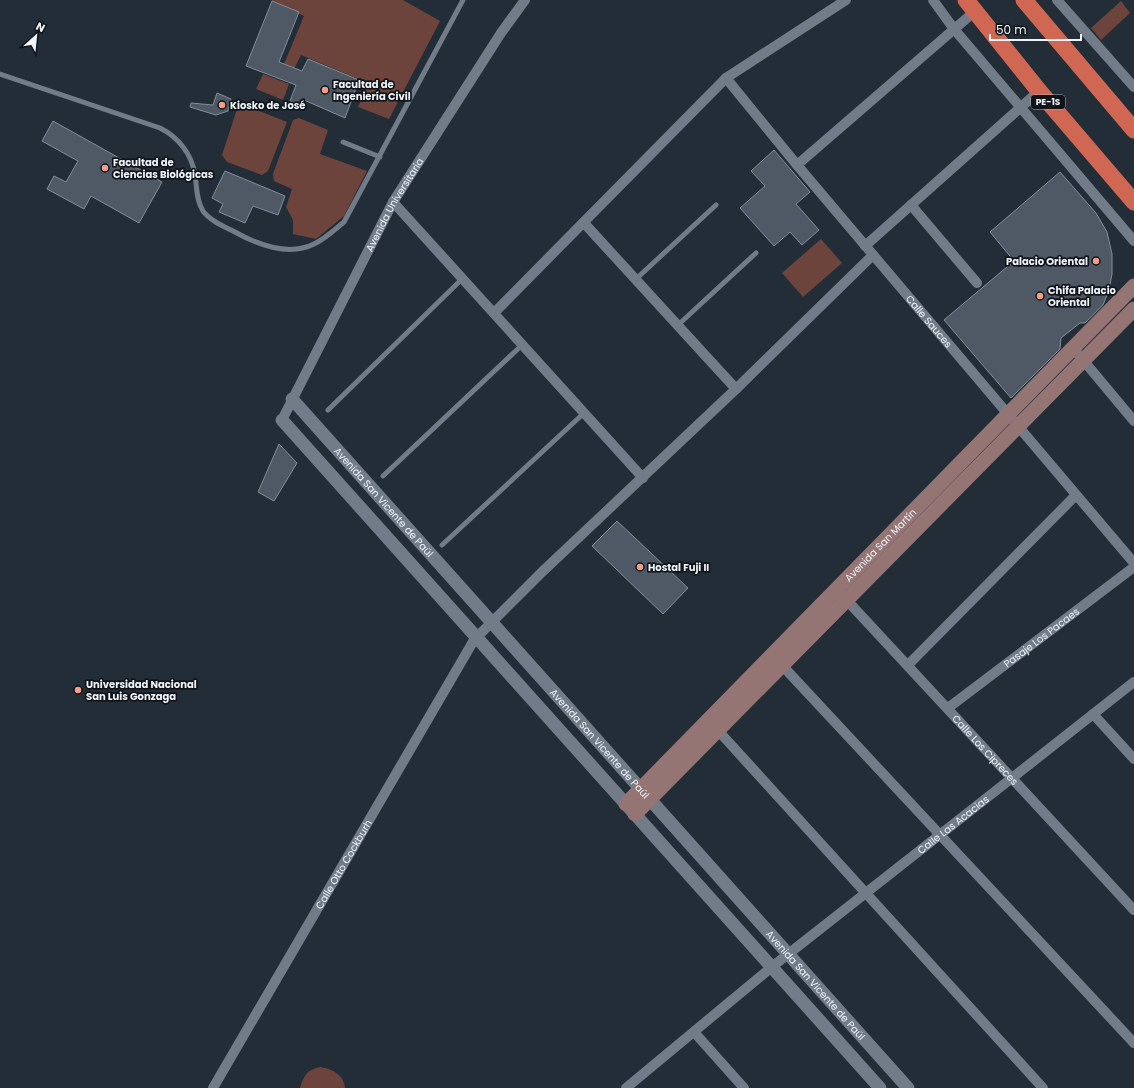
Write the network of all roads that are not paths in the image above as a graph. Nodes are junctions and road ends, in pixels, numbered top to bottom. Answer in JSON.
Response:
{"nodes":[{"id":1,"x":463,"y":0,"type":"edge"},
{"id":2,"x":525,"y":0,"type":"edge"},
{"id":3,"x":846,"y":0,"type":"edge"},
{"id":4,"x":933,"y":0,"type":"edge"},
{"id":5,"x":1024,"y":0,"type":"edge"},
{"id":6,"x":1058,"y":0,"type":"edge"},
{"id":7,"x":970,"y":6,"type":"edge"},
{"id":8,"x":954,"y":29,"type":"junction"},
{"id":9,"x":0,"y":74,"type":"edge"},
{"id":10,"x":726,"y":78,"type":"junction"},
{"id":11,"x":1134,"y":87,"type":"edge"},
{"id":12,"x":1039,"y":91,"type":"junction"},
{"id":13,"x":1021,"y":108,"type":"junction"},
{"id":14,"x":1134,"y":130,"type":"edge"},
{"id":15,"x":343,"y":142,"type":"dead end"},
{"id":16,"x":380,"y":157,"type":"junction"},
{"id":17,"x":797,"y":165,"type":"junction"},
{"id":18,"x":393,"y":202,"type":"junction"},
{"id":19,"x":1134,"y":202,"type":"edge"},
{"id":20,"x":716,"y":205,"type":"dead end"},
{"id":21,"x":911,"y":205,"type":"junction"},
{"id":22,"x":584,"y":223,"type":"junction"},
{"id":23,"x":1134,"y":241,"type":"edge"},
{"id":24,"x":865,"y":246,"type":"junction"},
{"id":25,"x":756,"y":253,"type":"dead end"},
{"id":26,"x":873,"y":255,"type":"junction"},
{"id":27,"x":462,"y":279,"type":"junction"},
{"id":28,"x":636,"y":279,"type":"junction"},
{"id":29,"x":977,"y":283,"type":"dead end"},
{"id":30,"x":1134,"y":286,"type":"edge"},
{"id":31,"x":1134,"y":309,"type":"edge"},
{"id":32,"x":494,"y":313,"type":"junction"},
{"id":33,"x":678,"y":325,"type":"junction"},
{"id":34,"x":522,"y":345,"type":"junction"},
{"id":35,"x":1073,"y":348,"type":"junction"},
{"id":36,"x":1083,"y":360,"type":"junction"},
{"id":37,"x":736,"y":389,"type":"junction"},
{"id":38,"x":292,"y":399,"type":"junction"},
{"id":39,"x":328,"y":410,"type":"dead end"},
{"id":40,"x":584,"y":413,"type":"junction"},
{"id":41,"x":1008,"y":414,"type":"junction"},
{"id":42,"x":282,"y":420,"type":"joint"},
{"id":43,"x":1134,"y":421,"type":"edge"},
{"id":44,"x":1018,"y":426,"type":"junction"},
{"id":45,"x":383,"y":476,"type":"dead end"},
{"id":46,"x":643,"y":478,"type":"junction"},
{"id":47,"x":1075,"y":496,"type":"junction"},
{"id":48,"x":442,"y":545,"type":"dead end"},
{"id":49,"x":1134,"y":563,"type":"edge"},
{"id":50,"x":1134,"y":567,"type":"edge"},
{"id":51,"x":837,"y":589,"type":"junction"},
{"id":52,"x":847,"y":600,"type":"junction"},
{"id":53,"x":777,"y":660,"type":"junction"},
{"id":54,"x":908,"y":665,"type":"junction"},
{"id":55,"x":1134,"y":682,"type":"edge"},
{"id":56,"x":948,"y":708,"type":"junction"},
{"id":57,"x":1093,"y":714,"type":"junction"},
{"id":58,"x":713,"y":725,"type":"junction"},
{"id":59,"x":1134,"y":759,"type":"edge"},
{"id":60,"x":1013,"y":778,"type":"junction"},
{"id":61,"x":645,"y":794,"type":"junction"},
{"id":62,"x":630,"y":809,"type":"junction"},
{"id":63,"x":940,"y":835,"type":"junction"},
{"id":64,"x":866,"y":893,"type":"junction"},
{"id":65,"x":1134,"y":910,"type":"edge"},
{"id":66,"x":788,"y":954,"type":"junction"},
{"id":67,"x":694,"y":1032,"type":"junction"},
{"id":68,"x":1134,"y":1043,"type":"edge"},
{"id":69,"x":213,"y":1088,"type":"edge"},
{"id":70,"x":626,"y":1088,"type":"edge"},
{"id":71,"x":744,"y":1088,"type":"edge"},
{"id":72,"x":880,"y":1088,"type":"edge"},
{"id":73,"x":908,"y":1088,"type":"edge"},
{"id":74,"x":1043,"y":1088,"type":"edge"}],
"edges":[{"from":1,"to":16,"type":"lane"},
{"from":2,"to":18,"type":"street","name":"Avenida Universitaria"},
{"from":3,"to":10,"type":"street"},
{"from":4,"to":8,"type":"street"},
{"from":5,"to":14,"type":"highway"},
{"from":6,"to":11,"type":"street"},
{"from":7,"to":8,"type":"street"},
{"from":7,"to":12,"type":"highway","number":"PE-1S"},
{"from":8,"to":13,"type":"street"},
{"from":8,"to":17,"type":"street"},
{"from":9,"to":16,"type":"lane"},
{"from":10,"to":17,"type":"street","name":"Calle Sauces"},
{"from":10,"to":22,"type":"street"},
{"from":12,"to":13,"type":"street"},
{"from":12,"to":19,"type":"highway","number":"PE-1S"},
{"from":13,"to":21,"type":"street"},
{"from":13,"to":23,"type":"street"},
{"from":15,"to":16,"type":"lane"},
{"from":17,"to":24,"type":"street","name":"Calle Sauces"},
{"from":18,"to":27,"type":"street"},
{"from":18,"to":38,"type":"street","name":"Avenida Universitaria"},
{"from":20,"to":28,"type":"lane"},
{"from":21,"to":24,"type":"street"},
{"from":21,"to":29,"type":"street"},
{"from":22,"to":28,"type":"street"},
{"from":22,"to":32,"type":"street"},
{"from":24,"to":26,"type":"street","name":"Calle Sauces"},
{"from":25,"to":33,"type":"lane"},
{"from":26,"to":37,"type":"street","name":"Calle Otto Cockburh"},
{"from":26,"to":41,"type":"street","name":"Calle Sauces"},
{"from":27,"to":32,"type":"street"},
{"from":27,"to":39,"type":"lane"},
{"from":28,"to":33,"type":"street"},
{"from":30,"to":35,"type":"main road","name":"Avenida San Martín"},
{"from":31,"to":36,"type":"main road","name":"Avenida San Martín"},
{"from":32,"to":34,"type":"street"},
{"from":33,"to":37,"type":"street"},
{"from":34,"to":40,"type":"street"},
{"from":34,"to":45,"type":"lane"},
{"from":35,"to":36,"type":"street"},
{"from":35,"to":41,"type":"main road","name":"Avenida San Martín"},
{"from":36,"to":43,"type":"street"},
{"from":36,"to":44,"type":"main road","name":"Avenida San Martín"},
{"from":37,"to":46,"type":"street","name":"Calle Otto Cockburh"},
{"from":38,"to":42,"type":"street","name":"Avenida Universitaria"},
{"from":38,"to":61,"type":"street","name":"Avenida San Vicente de Paúl"},
{"from":40,"to":46,"type":"street"},
{"from":40,"to":48,"type":"lane"},
{"from":41,"to":44,"type":"street","name":"Calle Sauces"},
{"from":41,"to":51,"type":"main road","name":"Avenida San Martín"},
{"from":42,"to":62,"type":"street","name":"Avenida San Vicente de Paúl"},
{"from":44,"to":47,"type":"street","name":"Calle Sauces"},
{"from":44,"to":52,"type":"main road","name":"Avenida San Martín"},
{"from":46,"to":69,"type":"street","name":"Calle Otto Cockburh"},
{"from":47,"to":49,"type":"street","name":"Calle Sauces"},
{"from":47,"to":54,"type":"street"},
{"from":50,"to":56,"type":"street","name":"Pasaje Los Pacaes"},
{"from":51,"to":52,"type":"street","name":"Calle Los Cipreces"},
{"from":51,"to":53,"type":"main road","name":"Avenida San Martín"},
{"from":52,"to":53,"type":"main road","name":"Avenida San Martín"},
{"from":52,"to":54,"type":"street","name":"Calle Los Cipreces"},
{"from":53,"to":58,"type":"main road","name":"Avenida San Martín"},
{"from":53,"to":63,"type":"street"},
{"from":54,"to":56,"type":"street","name":"Calle Los Cipreces"},
{"from":55,"to":57,"type":"street","name":"Calle Las Acacias"},
{"from":56,"to":60,"type":"street","name":"Calle Los Cipreces"},
{"from":57,"to":59,"type":"street"},
{"from":57,"to":60,"type":"street","name":"Calle Las Acacias"},
{"from":58,"to":61,"type":"main road","name":"Avenida San Martín"},
{"from":58,"to":64,"type":"street"},
{"from":60,"to":63,"type":"street","name":"Calle Las Acacias"},
{"from":60,"to":65,"type":"street","name":"Calle Los Cipreces"},
{"from":61,"to":62,"type":"main road","name":"Avenida San Martín"},
{"from":61,"to":66,"type":"street","name":"Avenida San Vicente de Paúl"},
{"from":62,"to":72,"type":"street","name":"Avenida San Vicente de Paúl"},
{"from":63,"to":64,"type":"street","name":"Calle Las Acacias"},
{"from":63,"to":68,"type":"street"},
{"from":64,"to":66,"type":"street","name":"Calle Las Acacias"},
{"from":64,"to":74,"type":"street"},
{"from":66,"to":67,"type":"street","name":"Calle Las Acacias"},
{"from":66,"to":73,"type":"street","name":"Avenida San Vicente de Paúl"},
{"from":67,"to":70,"type":"street","name":"Calle Las Acacias"},
{"from":67,"to":71,"type":"street"}]}
